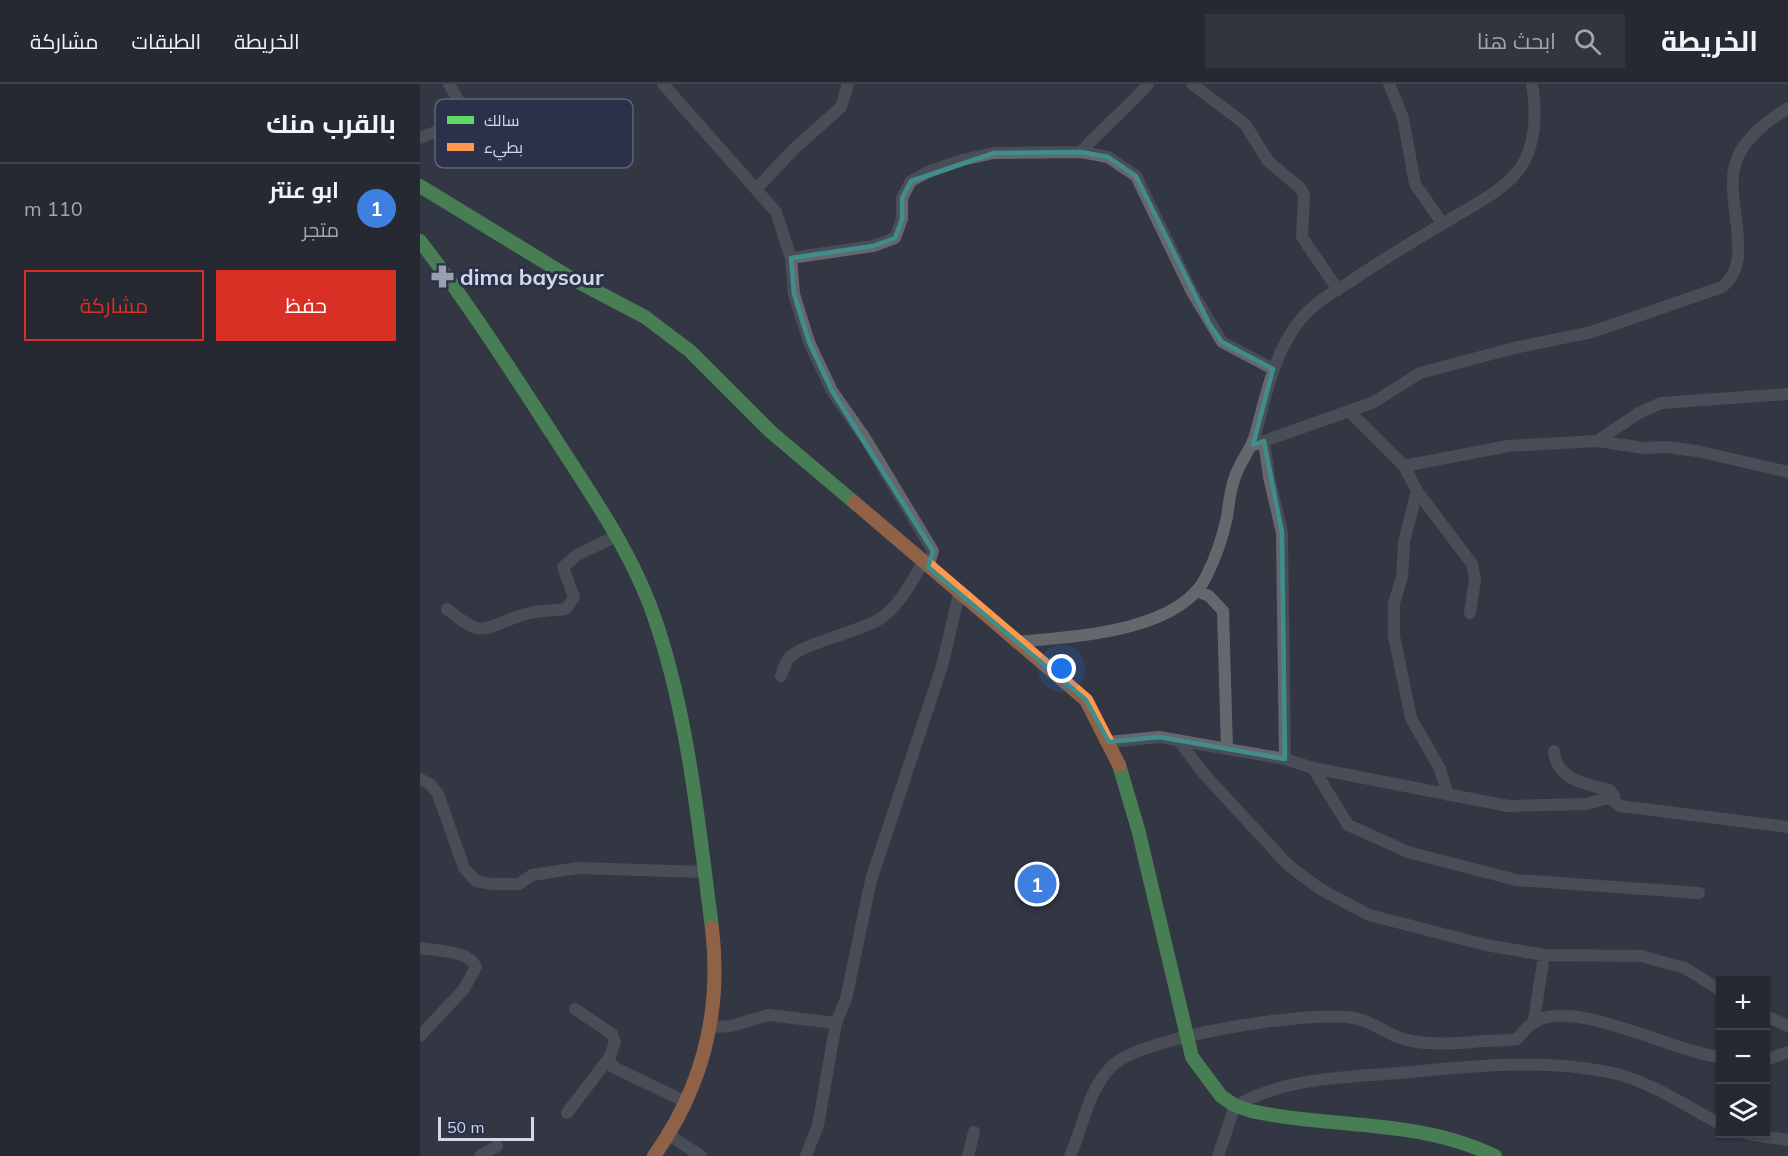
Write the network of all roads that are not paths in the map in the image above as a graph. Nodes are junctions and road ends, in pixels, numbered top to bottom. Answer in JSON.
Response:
{"nodes":[{"id":1,"x":449,"y":84,"type":"edge"},
{"id":2,"x":663,"y":84,"type":"edge"},
{"id":3,"x":848,"y":84,"type":"edge"},
{"id":4,"x":1148,"y":84,"type":"edge"},
{"id":5,"x":1192,"y":84,"type":"edge"},
{"id":6,"x":1389,"y":84,"type":"edge"},
{"id":7,"x":1532,"y":84,"type":"edge"},
{"id":8,"x":458,"y":99,"type":"edge"},
{"id":9,"x":1788,"y":108,"type":"edge"},
{"id":10,"x":435,"y":132,"type":"edge"},
{"id":11,"x":420,"y":138,"type":"edge"},
{"id":12,"x":1081,"y":152,"type":"junction"},
{"id":13,"x":420,"y":186,"type":"edge"},
{"id":14,"x":757,"y":188,"type":"junction"},
{"id":15,"x":1443,"y":224,"type":"junction"},
{"id":16,"x":420,"y":241,"type":"edge"},
{"id":17,"x":791,"y":258,"type":"junction"},
{"id":18,"x":1338,"y":290,"type":"junction"},
{"id":19,"x":1273,"y":369,"type":"junction"},
{"id":20,"x":1788,"y":394,"type":"edge"},
{"id":21,"x":1349,"y":411,"type":"junction"},
{"id":22,"x":1597,"y":441,"type":"junction"},
{"id":23,"x":1258,"y":443,"type":"junction"},
{"id":24,"x":1404,"y":466,"type":"junction"},
{"id":25,"x":1788,"y":472,"type":"edge"},
{"id":26,"x":1417,"y":491,"type":"junction"},
{"id":27,"x":616,"y":536,"type":"junction"},
{"id":28,"x":925,"y":565,"type":"junction"},
{"id":29,"x":1197,"y":591,"type":"junction"},
{"id":30,"x":959,"y":594,"type":"junction"},
{"id":31,"x":447,"y":609,"type":"dead end"},
{"id":32,"x":1470,"y":614,"type":"dead end"},
{"id":33,"x":1015,"y":642,"type":"junction"},
{"id":34,"x":781,"y":676,"type":"dead end"},
{"id":35,"x":1179,"y":741,"type":"junction"},
{"id":36,"x":1109,"y":742,"type":"junction"},
{"id":37,"x":1227,"y":749,"type":"junction"},
{"id":38,"x":1554,"y":752,"type":"dead end"},
{"id":39,"x":1285,"y":759,"type":"junction"},
{"id":40,"x":1313,"y":768,"type":"junction"},
{"id":41,"x":420,"y":779,"type":"edge"},
{"id":42,"x":1448,"y":795,"type":"junction"},
{"id":43,"x":1611,"y":799,"type":"junction"},
{"id":44,"x":1788,"y":827,"type":"edge"},
{"id":45,"x":703,"y":872,"type":"junction"},
{"id":46,"x":1699,"y":893,"type":"dead end"},
{"id":47,"x":420,"y":948,"type":"edge"},
{"id":48,"x":1544,"y":955,"type":"junction"},
{"id":49,"x":1716,"y":987,"type":"edge"},
{"id":50,"x":575,"y":1010,"type":"dead end"},
{"id":51,"x":1770,"y":1018,"type":"edge"},
{"id":52,"x":1534,"y":1022,"type":"junction"},
{"id":53,"x":836,"y":1023,"type":"junction"},
{"id":54,"x":1788,"y":1026,"type":"edge"},
{"id":55,"x":712,"y":1027,"type":"junction"},
{"id":56,"x":420,"y":1036,"type":"edge"},
{"id":57,"x":1186,"y":1038,"type":"junction"},
{"id":58,"x":1788,"y":1052,"type":"edge"},
{"id":59,"x":1716,"y":1057,"type":"edge"},
{"id":60,"x":609,"y":1058,"type":"junction"},
{"id":61,"x":1770,"y":1059,"type":"edge"},
{"id":62,"x":686,"y":1102,"type":"junction"},
{"id":63,"x":1235,"y":1106,"type":"junction"},
{"id":64,"x":567,"y":1113,"type":"dead end"},
{"id":65,"x":1716,"y":1122,"type":"edge"},
{"id":66,"x":974,"y":1132,"type":"dead end"},
{"id":67,"x":669,"y":1135,"type":"junction"},
{"id":68,"x":1770,"y":1137,"type":"edge"},
{"id":69,"x":1788,"y":1140,"type":"edge"},
{"id":70,"x":497,"y":1146,"type":"dead end"},
{"id":71,"x":480,"y":1156,"type":"edge"},
{"id":72,"x":654,"y":1156,"type":"edge"},
{"id":73,"x":701,"y":1156,"type":"edge"},
{"id":74,"x":806,"y":1156,"type":"edge"},
{"id":75,"x":968,"y":1156,"type":"edge"},
{"id":76,"x":1070,"y":1156,"type":"edge"},
{"id":77,"x":1218,"y":1156,"type":"edge"},
{"id":78,"x":1495,"y":1156,"type":"edge"}],
"edges":[{"from":1,"to":8,"type":"street"},
{"from":2,"to":14,"type":"street"},
{"from":3,"to":14,"type":"street"},
{"from":4,"to":12,"type":"street"},
{"from":5,"to":18,"type":"street"},
{"from":6,"to":15,"type":"street"},
{"from":7,"to":15,"type":"street"},
{"from":9,"to":21,"type":"street"},
{"from":10,"to":11,"type":"street"},
{"from":12,"to":17,"type":"street"},
{"from":12,"to":19,"type":"street"},
{"from":13,"to":28,"type":"street"},
{"from":14,"to":17,"type":"street"},
{"from":15,"to":18,"type":"street"},
{"from":16,"to":27,"type":"street"},
{"from":17,"to":28,"type":"street"},
{"from":18,"to":19,"type":"street"},
{"from":19,"to":23,"type":"street"},
{"from":20,"to":22,"type":"street"},
{"from":21,"to":23,"type":"street"},
{"from":21,"to":24,"type":"street"},
{"from":22,"to":24,"type":"street"},
{"from":22,"to":25,"type":"street"},
{"from":23,"to":29,"type":"street"},
{"from":23,"to":39,"type":"street"},
{"from":24,"to":26,"type":"street"},
{"from":26,"to":32,"type":"street"},
{"from":26,"to":42,"type":"street"},
{"from":27,"to":31,"type":"street"},
{"from":27,"to":45,"type":"street"},
{"from":28,"to":30,"type":"street"},
{"from":28,"to":34,"type":"street"},
{"from":29,"to":33,"type":"street"},
{"from":29,"to":37,"type":"street"},
{"from":30,"to":33,"type":"street"},
{"from":30,"to":53,"type":"street"},
{"from":33,"to":36,"type":"street"},
{"from":35,"to":36,"type":"street"},
{"from":35,"to":37,"type":"street"},
{"from":35,"to":48,"type":"street"},
{"from":36,"to":57,"type":"street"},
{"from":37,"to":39,"type":"street"},
{"from":38,"to":43,"type":"street"},
{"from":39,"to":40,"type":"street"},
{"from":40,"to":42,"type":"street"},
{"from":40,"to":46,"type":"street"},
{"from":41,"to":45,"type":"street"},
{"from":42,"to":43,"type":"street"},
{"from":43,"to":44,"type":"street"},
{"from":45,"to":55,"type":"street"},
{"from":47,"to":56,"type":"street"},
{"from":48,"to":49,"type":"street"},
{"from":48,"to":52,"type":"street"},
{"from":50,"to":60,"type":"street"},
{"from":51,"to":54,"type":"street"},
{"from":52,"to":57,"type":"street"},
{"from":52,"to":59,"type":"street"},
{"from":53,"to":55,"type":"street"},
{"from":53,"to":74,"type":"street"},
{"from":55,"to":62,"type":"street"},
{"from":57,"to":63,"type":"street"},
{"from":57,"to":76,"type":"street"},
{"from":58,"to":61,"type":"street"},
{"from":60,"to":62,"type":"street"},
{"from":60,"to":64,"type":"street"},
{"from":62,"to":67,"type":"street"},
{"from":63,"to":65,"type":"street"},
{"from":63,"to":77,"type":"street"},
{"from":63,"to":78,"type":"street"},
{"from":66,"to":75,"type":"street"},
{"from":67,"to":72,"type":"street"},
{"from":67,"to":73,"type":"street"},
{"from":68,"to":69,"type":"street"},
{"from":70,"to":71,"type":"street"}]}
